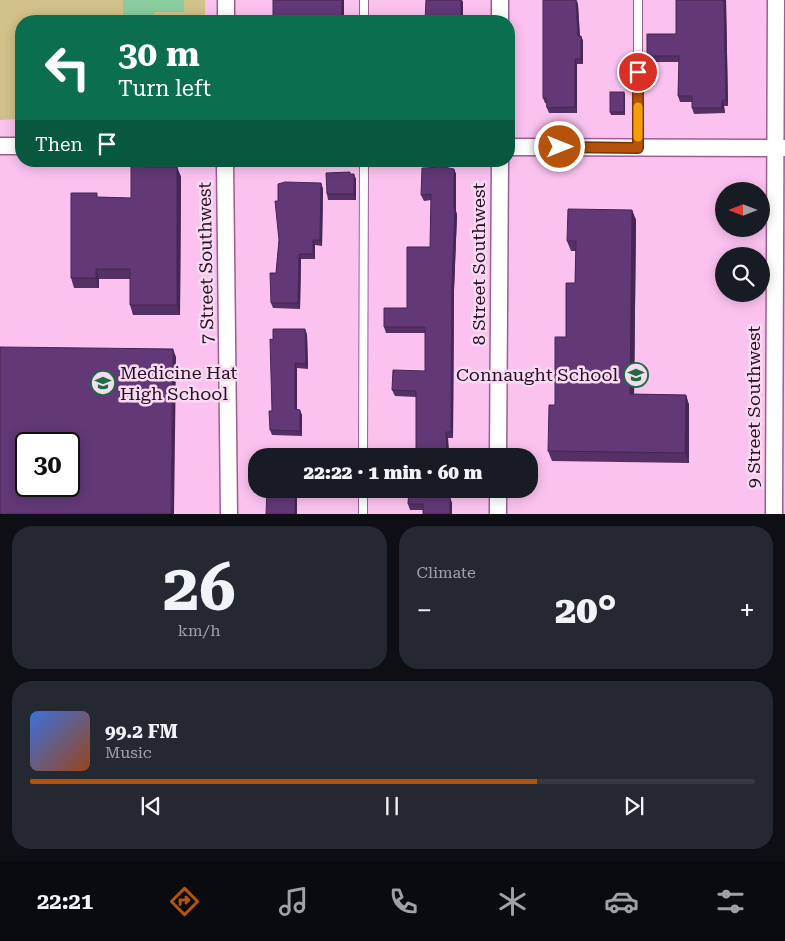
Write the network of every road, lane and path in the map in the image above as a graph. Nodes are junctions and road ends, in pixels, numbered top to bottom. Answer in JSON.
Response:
{"nodes":[{"id":1,"x":226,"y":0,"type":"edge"},
{"id":2,"x":364,"y":0,"type":"edge"},
{"id":3,"x":500,"y":0,"type":"edge"},
{"id":4,"x":638,"y":0,"type":"edge"},
{"id":5,"x":776,"y":0,"type":"edge"},
{"id":6,"x":226,"y":15,"type":"edge"},
{"id":7,"x":364,"y":15,"type":"edge"},
{"id":8,"x":500,"y":15,"type":"edge"},
{"id":9,"x":0,"y":146,"type":"edge"},
{"id":10,"x":15,"y":146,"type":"edge"},
{"id":11,"x":515,"y":147,"type":"edge"},
{"id":12,"x":638,"y":148,"type":"junction"},
{"id":13,"x":780,"y":148,"type":"edge"},
{"id":14,"x":225,"y":167,"type":"edge"},
{"id":15,"x":364,"y":167,"type":"edge"},
{"id":16,"x":500,"y":167,"type":"edge"},
{"id":17,"x":363,"y":448,"type":"edge"},
{"id":18,"x":498,"y":448,"type":"edge"},
{"id":19,"x":363,"y":498,"type":"edge"},
{"id":20,"x":498,"y":498,"type":"edge"},
{"id":21,"x":229,"y":514,"type":"edge"},
{"id":22,"x":362,"y":514,"type":"edge"},
{"id":23,"x":498,"y":514,"type":"edge"},
{"id":24,"x":774,"y":514,"type":"edge"}],
"edges":[{"from":1,"to":6,"type":"street"},
{"from":2,"to":7,"type":"lane"},
{"from":3,"to":8,"type":"street"},
{"from":4,"to":12,"type":"lane"},
{"from":5,"to":13,"type":"street","name":"9 Street Southwest"},
{"from":9,"to":10,"type":"street"},
{"from":11,"to":12,"type":"street"},
{"from":12,"to":13,"type":"street"},
{"from":13,"to":24,"type":"street","name":"9 Street Southwest"},
{"from":14,"to":21,"type":"street","name":"7 Street Southwest"},
{"from":15,"to":17,"type":"lane"},
{"from":16,"to":18,"type":"street","name":"8 Street Southwest"},
{"from":19,"to":22,"type":"lane"},
{"from":20,"to":23,"type":"street"}]}
